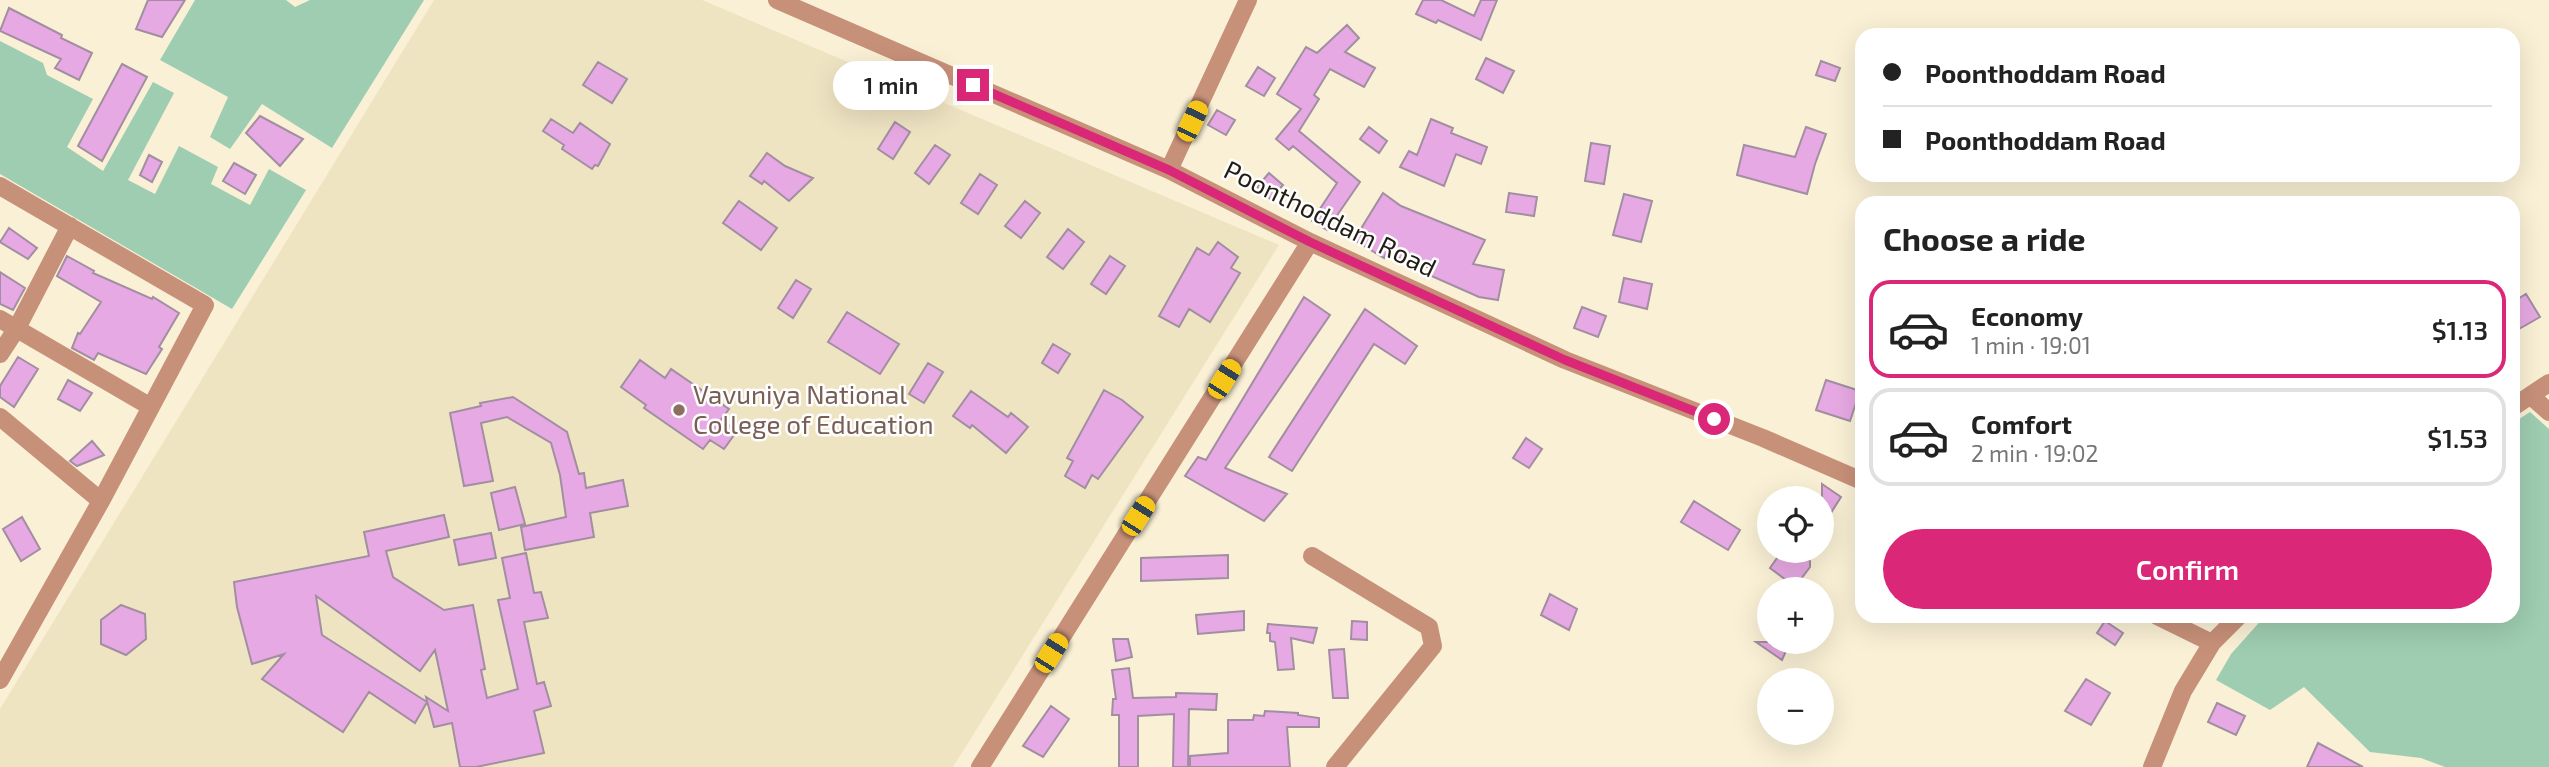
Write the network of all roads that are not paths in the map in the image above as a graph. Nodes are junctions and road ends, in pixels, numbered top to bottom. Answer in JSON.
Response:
{"nodes":[{"id":1,"x":777,"y":0,"type":"edge"},
{"id":2,"x":1248,"y":0,"type":"edge"},
{"id":3,"x":1169,"y":170,"type":"junction"},
{"id":4,"x":0,"y":186,"type":"edge"},
{"id":5,"x":70,"y":226,"type":"junction"},
{"id":6,"x":1310,"y":242,"type":"junction"},
{"id":7,"x":0,"y":319,"type":"edge"},
{"id":8,"x":18,"y":328,"type":"junction"},
{"id":9,"x":0,"y":354,"type":"edge"},
{"id":10,"x":2549,"y":383,"type":"edge"},
{"id":11,"x":2531,"y":396,"type":"junction"},
{"id":12,"x":2520,"y":403,"type":"edge"},
{"id":13,"x":151,"y":407,"type":"junction"},
{"id":14,"x":2549,"y":412,"type":"edge"},
{"id":15,"x":0,"y":416,"type":"edge"},
{"id":16,"x":1855,"y":478,"type":"edge"},
{"id":17,"x":101,"y":501,"type":"junction"},
{"id":18,"x":1312,"y":556,"type":"dead end"},
{"id":19,"x":2171,"y":623,"type":"edge"},
{"id":20,"x":2232,"y":623,"type":"edge"},
{"id":21,"x":2212,"y":643,"type":"junction"},
{"id":22,"x":0,"y":680,"type":"edge"},
{"id":23,"x":980,"y":767,"type":"edge"},
{"id":24,"x":1335,"y":767,"type":"edge"},
{"id":25,"x":2152,"y":767,"type":"edge"}],
"edges":[{"from":1,"to":3,"type":"street","name":"Poonthoddam Road"},
{"from":2,"to":3,"type":"street"},
{"from":3,"to":6,"type":"street","name":"Poonthoddam Road"},
{"from":4,"to":5,"type":"street"},
{"from":5,"to":8,"type":"street"},
{"from":5,"to":13,"type":"street"},
{"from":6,"to":16,"type":"street","name":"Poonthoddam Road"},
{"from":6,"to":23,"type":"street"},
{"from":7,"to":8,"type":"street"},
{"from":8,"to":9,"type":"street"},
{"from":8,"to":13,"type":"street"},
{"from":10,"to":11,"type":"street"},
{"from":11,"to":12,"type":"street"},
{"from":11,"to":14,"type":"street"},
{"from":13,"to":17,"type":"street"},
{"from":15,"to":17,"type":"street"},
{"from":17,"to":22,"type":"street"},
{"from":18,"to":24,"type":"street"},
{"from":19,"to":21,"type":"street"},
{"from":20,"to":21,"type":"street"},
{"from":21,"to":25,"type":"street"}]}
